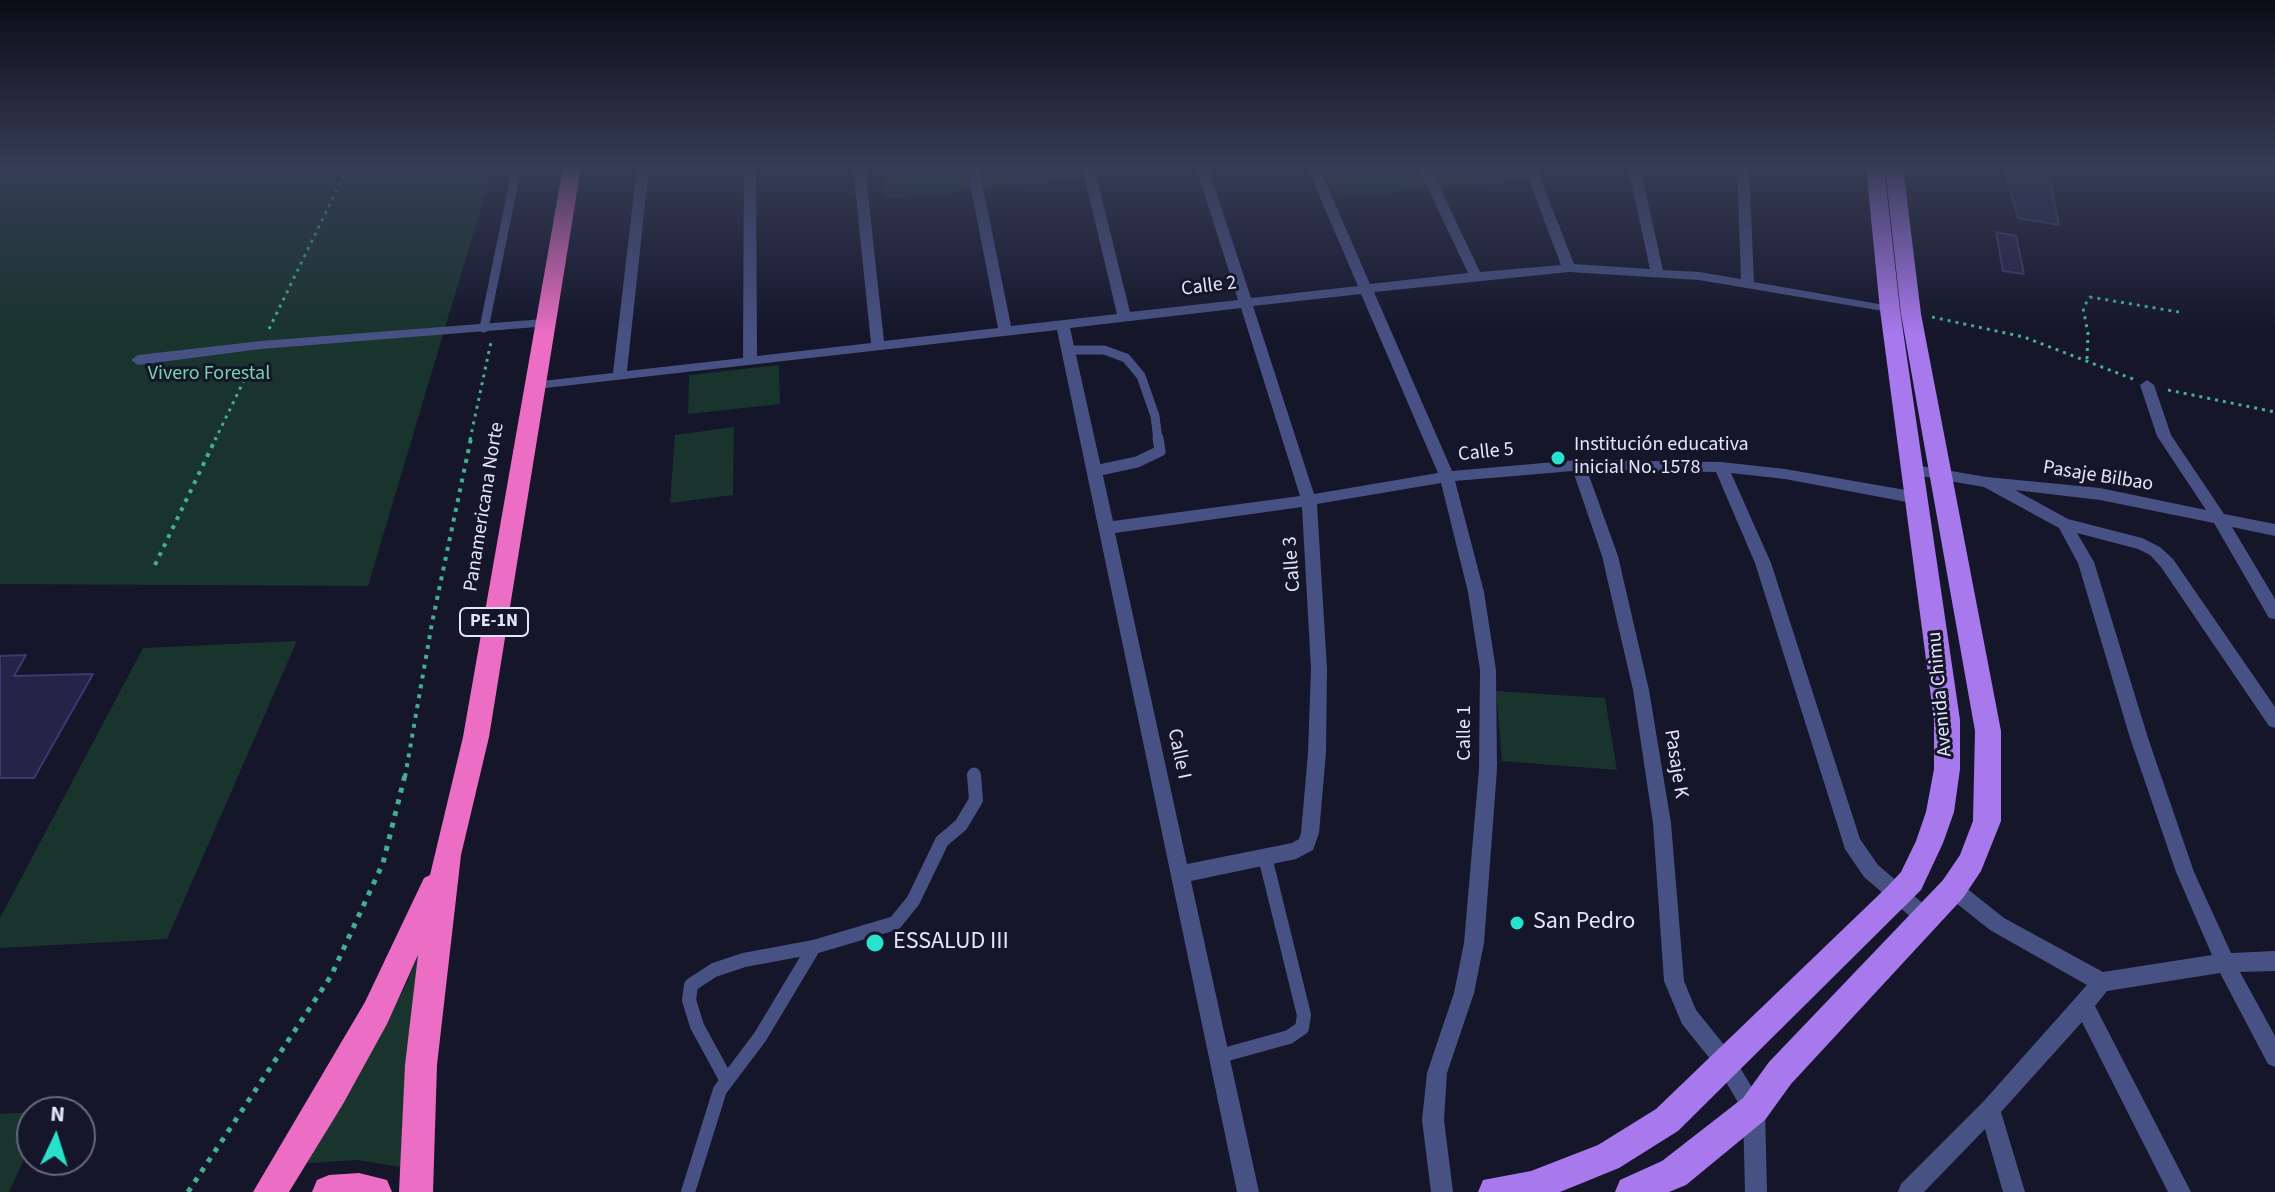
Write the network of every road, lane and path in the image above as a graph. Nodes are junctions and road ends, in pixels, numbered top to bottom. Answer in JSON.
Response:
{"nodes":[{"id":1,"x":321,"y":223,"type":"edge"},
{"id":2,"x":507,"y":223,"type":"edge"},
{"id":3,"x":562,"y":223,"type":"edge"},
{"id":4,"x":637,"y":223,"type":"edge"},
{"id":5,"x":750,"y":223,"type":"edge"},
{"id":6,"x":865,"y":223,"type":"edge"},
{"id":7,"x":984,"y":223,"type":"edge"},
{"id":8,"x":1102,"y":223,"type":"edge"},
{"id":9,"x":1219,"y":223,"type":"edge"},
{"id":10,"x":1337,"y":223,"type":"edge"},
{"id":11,"x":1451,"y":223,"type":"edge"},
{"id":12,"x":1551,"y":223,"type":"edge"},
{"id":13,"x":1646,"y":223,"type":"edge"},
{"id":14,"x":1745,"y":223,"type":"edge"},
{"id":15,"x":1885,"y":223,"type":"edge"},
{"id":16,"x":1897,"y":223,"type":"edge"},
{"id":17,"x":1569,"y":268,"type":"junction"},
{"id":18,"x":1657,"y":272,"type":"junction"},
{"id":19,"x":1476,"y":276,"type":"junction"},
{"id":20,"x":1748,"y":284,"type":"junction"},
{"id":21,"x":1365,"y":288,"type":"junction"},
{"id":22,"x":1244,"y":303,"type":"junction"},
{"id":23,"x":1901,"y":312,"type":"junction"},
{"id":24,"x":2179,"y":312,"type":"dead end"},
{"id":25,"x":1125,"y":318,"type":"junction"},
{"id":26,"x":544,"y":323,"type":"junction"},
{"id":27,"x":1063,"y":325,"type":"junction"},
{"id":28,"x":489,"y":327,"type":"junction"},
{"id":29,"x":1005,"y":331,"type":"junction"},
{"id":30,"x":261,"y":345,"type":"junction"},
{"id":31,"x":878,"y":346,"type":"junction"},
{"id":32,"x":1069,"y":350,"type":"junction"},
{"id":33,"x":750,"y":359,"type":"junction"},
{"id":34,"x":2087,"y":359,"type":"junction"},
{"id":35,"x":138,"y":360,"type":"dead end"},
{"id":36,"x":619,"y":377,"type":"junction"},
{"id":37,"x":2147,"y":385,"type":"junction"},
{"id":38,"x":533,"y":387,"type":"junction"},
{"id":39,"x":2275,"y":412,"type":"edge"},
{"id":40,"x":1578,"y":465,"type":"junction"},
{"id":41,"x":1721,"y":467,"type":"junction"},
{"id":42,"x":1095,"y":471,"type":"junction"},
{"id":43,"x":1447,"y":477,"type":"junction"},
{"id":44,"x":1924,"y":481,"type":"junction"},
{"id":45,"x":1987,"y":482,"type":"junction"},
{"id":46,"x":1309,"y":500,"type":"junction"},
{"id":47,"x":2219,"y":518,"type":"junction"},
{"id":48,"x":2064,"y":524,"type":"junction"},
{"id":49,"x":1107,"y":528,"type":"junction"},
{"id":50,"x":2275,"y":530,"type":"edge"},
{"id":51,"x":155,"y":565,"type":"dead end"},
{"id":52,"x":2275,"y":613,"type":"edge"},
{"id":53,"x":2275,"y":721,"type":"edge"},
{"id":54,"x":974,"y":773,"type":"dead end"},
{"id":55,"x":447,"y":855,"type":"junction"},
{"id":56,"x":1265,"y":857,"type":"junction"},
{"id":57,"x":1181,"y":874,"type":"junction"},
{"id":58,"x":1953,"y":889,"type":"junction"},
{"id":59,"x":1897,"y":896,"type":"junction"},
{"id":60,"x":1926,"y":918,"type":"junction"},
{"id":61,"x":814,"y":947,"type":"junction"},
{"id":62,"x":2275,"y":961,"type":"edge"},
{"id":63,"x":2225,"y":963,"type":"junction"},
{"id":64,"x":2102,"y":982,"type":"junction"},
{"id":65,"x":2084,"y":1005,"type":"junction"},
{"id":66,"x":1220,"y":1056,"type":"junction"},
{"id":67,"x":2275,"y":1057,"type":"edge"},
{"id":68,"x":1726,"y":1063,"type":"junction"},
{"id":69,"x":727,"y":1081,"type":"junction"},
{"id":70,"x":1754,"y":1109,"type":"junction"},
{"id":71,"x":1990,"y":1109,"type":"junction"},
{"id":72,"x":1652,"y":1189,"type":"edge"},
{"id":73,"x":188,"y":1192,"type":"edge"},
{"id":74,"x":270,"y":1192,"type":"edge"},
{"id":75,"x":329,"y":1192,"type":"edge"},
{"id":76,"x":375,"y":1192,"type":"edge"},
{"id":77,"x":416,"y":1192,"type":"edge"},
{"id":78,"x":688,"y":1192,"type":"edge"},
{"id":79,"x":1248,"y":1192,"type":"edge"},
{"id":80,"x":1442,"y":1192,"type":"edge"},
{"id":81,"x":1495,"y":1192,"type":"edge"},
{"id":82,"x":1756,"y":1192,"type":"edge"},
{"id":83,"x":1909,"y":1192,"type":"edge"},
{"id":84,"x":2014,"y":1192,"type":"edge"},
{"id":85,"x":2180,"y":1192,"type":"edge"}],
"edges":[{"from":1,"to":30,"type":"path"},
{"from":2,"to":28,"type":"lane"},
{"from":3,"to":26,"type":"highway","name":"Panamericana Norte","number":"PE-1N"},
{"from":4,"to":36,"type":"street"},
{"from":5,"to":33,"type":"street"},
{"from":6,"to":31,"type":"street"},
{"from":7,"to":29,"type":"street"},
{"from":8,"to":25,"type":"street"},
{"from":9,"to":22,"type":"street","name":"Calle 3"},
{"from":10,"to":21,"type":"street","name":"Calle 1"},
{"from":11,"to":19,"type":"street"},
{"from":12,"to":17,"type":"street"},
{"from":13,"to":18,"type":"street"},
{"from":14,"to":20,"type":"street"},
{"from":15,"to":23,"type":"main road","name":"Avenida Chimu"},
{"from":16,"to":23,"type":"main road","name":"Avenida Chimu"},
{"from":17,"to":18,"type":"street","name":"Calle 2"},
{"from":17,"to":19,"type":"street","name":"Calle 2"},
{"from":18,"to":20,"type":"street","name":"Calle 2"},
{"from":19,"to":21,"type":"street","name":"Calle 2"},
{"from":20,"to":23,"type":"street","name":"Calle 2"},
{"from":21,"to":22,"type":"street","name":"Calle 2"},
{"from":21,"to":43,"type":"street","name":"Calle 1"},
{"from":22,"to":25,"type":"street","name":"Calle 2"},
{"from":22,"to":46,"type":"street","name":"Calle 3"},
{"from":23,"to":34,"type":"path"},
{"from":23,"to":44,"type":"main road","name":"Avenida Chimu"},
{"from":24,"to":34,"type":"path"},
{"from":25,"to":27,"type":"street","name":"Calle 2"},
{"from":26,"to":28,"type":"street"},
{"from":26,"to":38,"type":"highway","name":"Panamericana Norte","number":"PE-1N"},
{"from":27,"to":29,"type":"street","name":"Calle 2"},
{"from":27,"to":32,"type":"street","name":"Calle I"},
{"from":28,"to":30,"type":"street"},
{"from":28,"to":73,"type":"path"},
{"from":29,"to":31,"type":"street","name":"Calle 2"},
{"from":30,"to":35,"type":"street"},
{"from":30,"to":51,"type":"path"},
{"from":31,"to":33,"type":"street","name":"Calle 2"},
{"from":32,"to":42,"type":"street","name":"Calle I"},
{"from":32,"to":42,"type":"lane"},
{"from":33,"to":36,"type":"street","name":"Calle 2"},
{"from":34,"to":37,"type":"path"},
{"from":36,"to":38,"type":"street","name":"Calle 2"},
{"from":37,"to":39,"type":"path"},
{"from":37,"to":47,"type":"street"},
{"from":38,"to":55,"type":"highway","name":"Panamericana Norte","number":"PE-1N"},
{"from":40,"to":41,"type":"street","name":"Calle 5"},
{"from":40,"to":43,"type":"street","name":"Calle 5"},
{"from":40,"to":68,"type":"street","name":"Pasaje K"},
{"from":41,"to":44,"type":"street","name":"Calle 5"},
{"from":41,"to":59,"type":"street"},
{"from":42,"to":49,"type":"street","name":"Calle I"},
{"from":43,"to":46,"type":"street","name":"Calle 5"},
{"from":43,"to":80,"type":"street","name":"Calle 1"},
{"from":44,"to":45,"type":"street","name":"Pasaje Bilbao"},
{"from":44,"to":58,"type":"main road","name":"Avenida Chimu"},
{"from":44,"to":59,"type":"main road","name":"Avenida Chimu"},
{"from":45,"to":47,"type":"street","name":"Pasaje Bilbao"},
{"from":45,"to":48,"type":"street"},
{"from":46,"to":49,"type":"street","name":"Calle 5"},
{"from":46,"to":56,"type":"street","name":"Calle 3"},
{"from":47,"to":50,"type":"street","name":"Pasaje Bilbao"},
{"from":47,"to":52,"type":"street"},
{"from":48,"to":53,"type":"street"},
{"from":48,"to":63,"type":"street"},
{"from":49,"to":57,"type":"street","name":"Calle I"},
{"from":54,"to":61,"type":"lane"},
{"from":55,"to":74,"type":"highway","name":"Panamericana Norte","number":"PE-1N"},
{"from":55,"to":77,"type":"highway","name":"Panamericana Norte","number":"PE-1N"},
{"from":56,"to":57,"type":"street","name":"Calle 3"},
{"from":56,"to":66,"type":"lane"},
{"from":57,"to":66,"type":"street","name":"Calle I"},
{"from":58,"to":60,"type":"main road","name":"Avenida Chimu"},
{"from":58,"to":64,"type":"street"},
{"from":59,"to":60,"type":"street"},
{"from":59,"to":68,"type":"main road","name":"Avenida Chimu"},
{"from":60,"to":70,"type":"main road","name":"Avenida Chimu"},
{"from":61,"to":69,"type":"lane"},
{"from":61,"to":69,"type":"lane"},
{"from":62,"to":63,"type":"street"},
{"from":63,"to":64,"type":"street"},
{"from":63,"to":67,"type":"street"},
{"from":64,"to":65,"type":"street"},
{"from":65,"to":71,"type":"street"},
{"from":65,"to":85,"type":"street"},
{"from":66,"to":79,"type":"street","name":"Calle I"},
{"from":68,"to":70,"type":"street","name":"Pasaje K"},
{"from":68,"to":81,"type":"main road","name":"Avenida Chimu"},
{"from":69,"to":78,"type":"lane"},
{"from":70,"to":72,"type":"main road","name":"Avenida Chimu"},
{"from":70,"to":82,"type":"street"},
{"from":71,"to":83,"type":"street"},
{"from":71,"to":84,"type":"street"},
{"from":75,"to":76,"type":"highway"}]}
